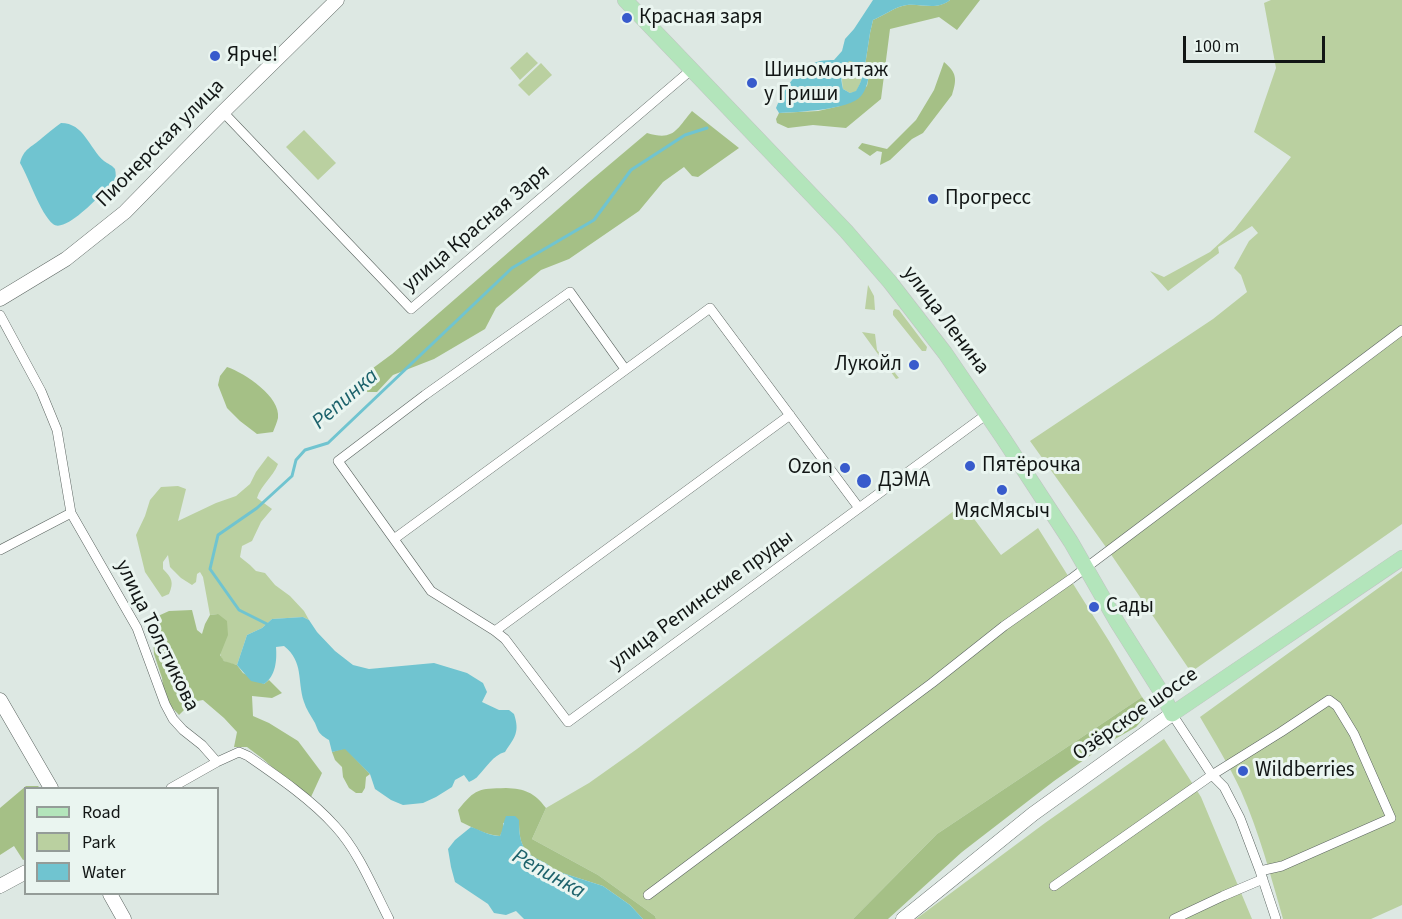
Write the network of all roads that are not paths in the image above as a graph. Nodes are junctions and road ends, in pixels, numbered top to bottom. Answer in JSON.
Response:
{"nodes":[{"id":1,"x":337,"y":0,"type":"edge"},
{"id":2,"x":625,"y":0,"type":"edge"},
{"id":3,"x":691,"y":70,"type":"junction"},
{"id":4,"x":223,"y":112,"type":"junction"},
{"id":5,"x":0,"y":299,"type":"edge"},
{"id":6,"x":0,"y":315,"type":"edge"},
{"id":7,"x":1402,"y":330,"type":"edge"},
{"id":8,"x":625,"y":369,"type":"junction"},
{"id":9,"x":987,"y":414,"type":"junction"},
{"id":10,"x":790,"y":415,"type":"junction"},
{"id":11,"x":859,"y":508,"type":"junction"},
{"id":12,"x":71,"y":513,"type":"junction"},
{"id":13,"x":394,"y":539,"type":"junction"},
{"id":14,"x":0,"y":550,"type":"edge"},
{"id":15,"x":1402,"y":558,"type":"edge"},
{"id":16,"x":1086,"y":567,"type":"junction"},
{"id":17,"x":495,"y":631,"type":"junction"},
{"id":18,"x":0,"y":700,"type":"edge"},
{"id":19,"x":1172,"y":714,"type":"junction"},
{"id":20,"x":217,"y":762,"type":"junction"},
{"id":21,"x":1212,"y":775,"type":"junction"},
{"id":22,"x":50,"y":787,"type":"edge"},
{"id":23,"x":174,"y":787,"type":"edge"},
{"id":24,"x":24,"y":873,"type":"edge"},
{"id":25,"x":1261,"y":875,"type":"junction"},
{"id":26,"x":0,"y":886,"type":"edge"},
{"id":27,"x":1054,"y":886,"type":"dead end"},
{"id":28,"x":111,"y":895,"type":"edge"},
{"id":29,"x":648,"y":895,"type":"dead end"},
{"id":30,"x":124,"y":919,"type":"edge"},
{"id":31,"x":389,"y":919,"type":"edge"},
{"id":32,"x":903,"y":919,"type":"edge"},
{"id":33,"x":1174,"y":919,"type":"edge"},
{"id":34,"x":1276,"y":919,"type":"edge"}],
"edges":[{"from":1,"to":4,"type":"street","name":"Пионерская улица"},
{"from":2,"to":3,"type":"main road","name":"улица Ленина"},
{"from":3,"to":4,"type":"street","name":"улица Красная Заря"},
{"from":3,"to":9,"type":"main road","name":"улица Ленина"},
{"from":4,"to":5,"type":"street","name":"Пионерская улица"},
{"from":6,"to":12,"type":"street","name":"улица Толстикова"},
{"from":7,"to":16,"type":"street"},
{"from":8,"to":10,"type":"street"},
{"from":8,"to":13,"type":"street"},
{"from":8,"to":13,"type":"street","name":"улица Репинские пруды"},
{"from":9,"to":11,"type":"street"},
{"from":9,"to":16,"type":"main road","name":"улица Ленина"},
{"from":10,"to":11,"type":"street"},
{"from":10,"to":17,"type":"street"},
{"from":11,"to":17,"type":"street","name":"улица Репинские пруды"},
{"from":12,"to":14,"type":"street"},
{"from":12,"to":20,"type":"street","name":"улица Толстикова"},
{"from":13,"to":17,"type":"street","name":"улица Репинские пруды"},
{"from":15,"to":19,"type":"main road","name":"Озёрское шоссе"},
{"from":16,"to":19,"type":"main road","name":"улица Ленина"},
{"from":16,"to":29,"type":"street"},
{"from":18,"to":22,"type":"street"},
{"from":19,"to":21,"type":"street"},
{"from":19,"to":32,"type":"street","name":"Озёрское шоссе"},
{"from":20,"to":23,"type":"street"},
{"from":20,"to":31,"type":"street"},
{"from":21,"to":25,"type":"street"},
{"from":21,"to":25,"type":"street"},
{"from":21,"to":27,"type":"street"},
{"from":24,"to":26,"type":"street"},
{"from":25,"to":33,"type":"street"},
{"from":25,"to":34,"type":"street"},
{"from":28,"to":30,"type":"street"}]}
